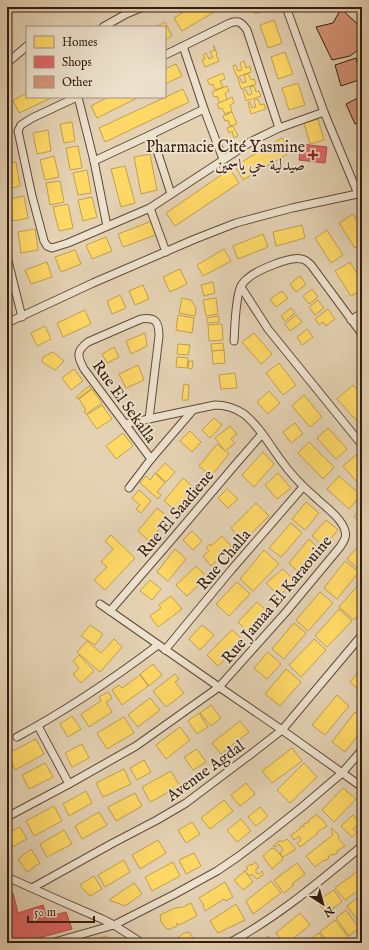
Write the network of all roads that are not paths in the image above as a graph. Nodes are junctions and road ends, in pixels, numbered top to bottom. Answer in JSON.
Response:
{"nodes":[{"id":1,"x":142,"y":7,"type":"edge"},
{"id":2,"x":286,"y":7,"type":"edge"},
{"id":3,"x":105,"y":26,"type":"edge"},
{"id":4,"x":183,"y":46,"type":"junction"},
{"id":5,"x":26,"y":47,"type":"edge"},
{"id":6,"x":166,"y":54,"type":"edge"},
{"id":7,"x":7,"y":63,"type":"edge"},
{"id":8,"x":76,"y":98,"type":"edge"},
{"id":9,"x":78,"y":98,"type":"edge"},
{"id":10,"x":204,"y":109,"type":"junction"},
{"id":11,"x":324,"y":112,"type":"junction"},
{"id":12,"x":279,"y":128,"type":"junction"},
{"id":13,"x":152,"y":135,"type":"junction"},
{"id":14,"x":223,"y":159,"type":"junction"},
{"id":15,"x":94,"y":161,"type":"junction"},
{"id":16,"x":170,"y":194,"type":"junction"},
{"id":17,"x":361,"y":195,"type":"edge"},
{"id":18,"x":150,"y":208,"type":"junction"},
{"id":19,"x":108,"y":226,"type":"junction"},
{"id":20,"x":166,"y":252,"type":"junction"},
{"id":21,"x":7,"y":257,"type":"edge"},
{"id":22,"x":241,"y":287,"type":"junction"},
{"id":23,"x":362,"y":313,"type":"edge"},
{"id":24,"x":22,"y":317,"type":"junction"},
{"id":25,"x":351,"y":320,"type":"junction"},
{"id":26,"x":7,"y":323,"type":"edge"},
{"id":27,"x":362,"y":334,"type":"edge"},
{"id":28,"x":234,"y":341,"type":"dead end"},
{"id":29,"x":193,"y":410,"type":"junction"},
{"id":30,"x":150,"y":419,"type":"junction"},
{"id":31,"x":125,"y":424,"type":"junction"},
{"id":32,"x":262,"y":434,"type":"junction"},
{"id":33,"x":362,"y":445,"type":"edge"},
{"id":34,"x":151,"y":459,"type":"junction"},
{"id":35,"x":303,"y":487,"type":"junction"},
{"id":36,"x":129,"y":488,"type":"dead end"},
{"id":37,"x":100,"y":604,"type":"dead end"},
{"id":38,"x":110,"y":611,"type":"junction"},
{"id":39,"x":362,"y":635,"type":"edge"},
{"id":40,"x":158,"y":645,"type":"junction"},
{"id":41,"x":165,"y":650,"type":"junction"},
{"id":42,"x":219,"y":687,"type":"junction"},
{"id":43,"x":38,"y":726,"type":"junction"},
{"id":44,"x":282,"y":730,"type":"junction"},
{"id":45,"x":17,"y":738,"type":"dead end"},
{"id":46,"x":362,"y":750,"type":"edge"},
{"id":47,"x":342,"y":773,"type":"junction"},
{"id":48,"x":69,"y":784,"type":"junction"},
{"id":49,"x":362,"y":787,"type":"edge"},
{"id":50,"x":7,"y":817,"type":"edge"},
{"id":51,"x":362,"y":846,"type":"edge"},
{"id":52,"x":7,"y":877,"type":"edge"},
{"id":53,"x":32,"y":888,"type":"junction"},
{"id":54,"x":114,"y":925,"type":"junction"},
{"id":55,"x":51,"y":943,"type":"edge"},
{"id":56,"x":142,"y":943,"type":"edge"},
{"id":57,"x":229,"y":943,"type":"edge"}],
"edges":[{"from":1,"to":3,"type":"street"},
{"from":2,"to":11,"type":"street"},
{"from":4,"to":6,"type":"street"},
{"from":4,"to":10,"type":"street"},
{"from":4,"to":12,"type":"street"},
{"from":5,"to":7,"type":"street"},
{"from":8,"to":19,"type":"street"},
{"from":9,"to":15,"type":"street"},
{"from":10,"to":13,"type":"street"},
{"from":10,"to":14,"type":"street"},
{"from":11,"to":12,"type":"street"},
{"from":11,"to":17,"type":"street"},
{"from":12,"to":14,"type":"street"},
{"from":13,"to":15,"type":"street"},
{"from":13,"to":16,"type":"street"},
{"from":14,"to":16,"type":"street"},
{"from":15,"to":19,"type":"street"},
{"from":16,"to":18,"type":"street"},
{"from":17,"to":20,"type":"street"},
{"from":18,"to":19,"type":"street"},
{"from":18,"to":20,"type":"street"},
{"from":20,"to":24,"type":"street"},
{"from":21,"to":24,"type":"street"},
{"from":22,"to":25,"type":"street"},
{"from":22,"to":28,"type":"street"},
{"from":22,"to":33,"type":"street"},
{"from":23,"to":25,"type":"street"},
{"from":24,"to":26,"type":"street"},
{"from":25,"to":27,"type":"street"},
{"from":29,"to":30,"type":"street","name":"Rue Jamaa El Karaouine"},
{"from":29,"to":32,"type":"street","name":"Rue Jamaa El Karaouine"},
{"from":29,"to":34,"type":"street"},
{"from":30,"to":31,"type":"street","name":"Rue Jamaa El Karaouine"},
{"from":30,"to":31,"type":"street","name":"Rue El Sekalla"},
{"from":31,"to":34,"type":"street","name":"Rue El Sekalla"},
{"from":32,"to":35,"type":"street","name":"Rue Jamaa El Karaouine"},
{"from":32,"to":38,"type":"street","name":"Rue El Saadiene"},
{"from":34,"to":36,"type":"street"},
{"from":35,"to":41,"type":"street","name":"Rue Challa"},
{"from":35,"to":42,"type":"street","name":"Rue Jamaa El Karaouine"},
{"from":37,"to":38,"type":"street"},
{"from":38,"to":40,"type":"street"},
{"from":39,"to":44,"type":"street","name":"Avenue Agdal"},
{"from":40,"to":41,"type":"street"},
{"from":40,"to":43,"type":"street"},
{"from":41,"to":42,"type":"street"},
{"from":42,"to":44,"type":"street"},
{"from":42,"to":48,"type":"street","name":"Rue Jamaa El Karaouine"},
{"from":43,"to":45,"type":"street"},
{"from":43,"to":48,"type":"street"},
{"from":44,"to":47,"type":"street"},
{"from":44,"to":53,"type":"street","name":"Avenue Agdal"},
{"from":46,"to":47,"type":"street"},
{"from":47,"to":49,"type":"street"},
{"from":47,"to":54,"type":"street"},
{"from":48,"to":50,"type":"street","name":"Rue Jamaa El Karaouine"},
{"from":51,"to":57,"type":"street"},
{"from":52,"to":53,"type":"street"},
{"from":53,"to":54,"type":"street"},
{"from":54,"to":55,"type":"street"},
{"from":54,"to":56,"type":"street"}]}
